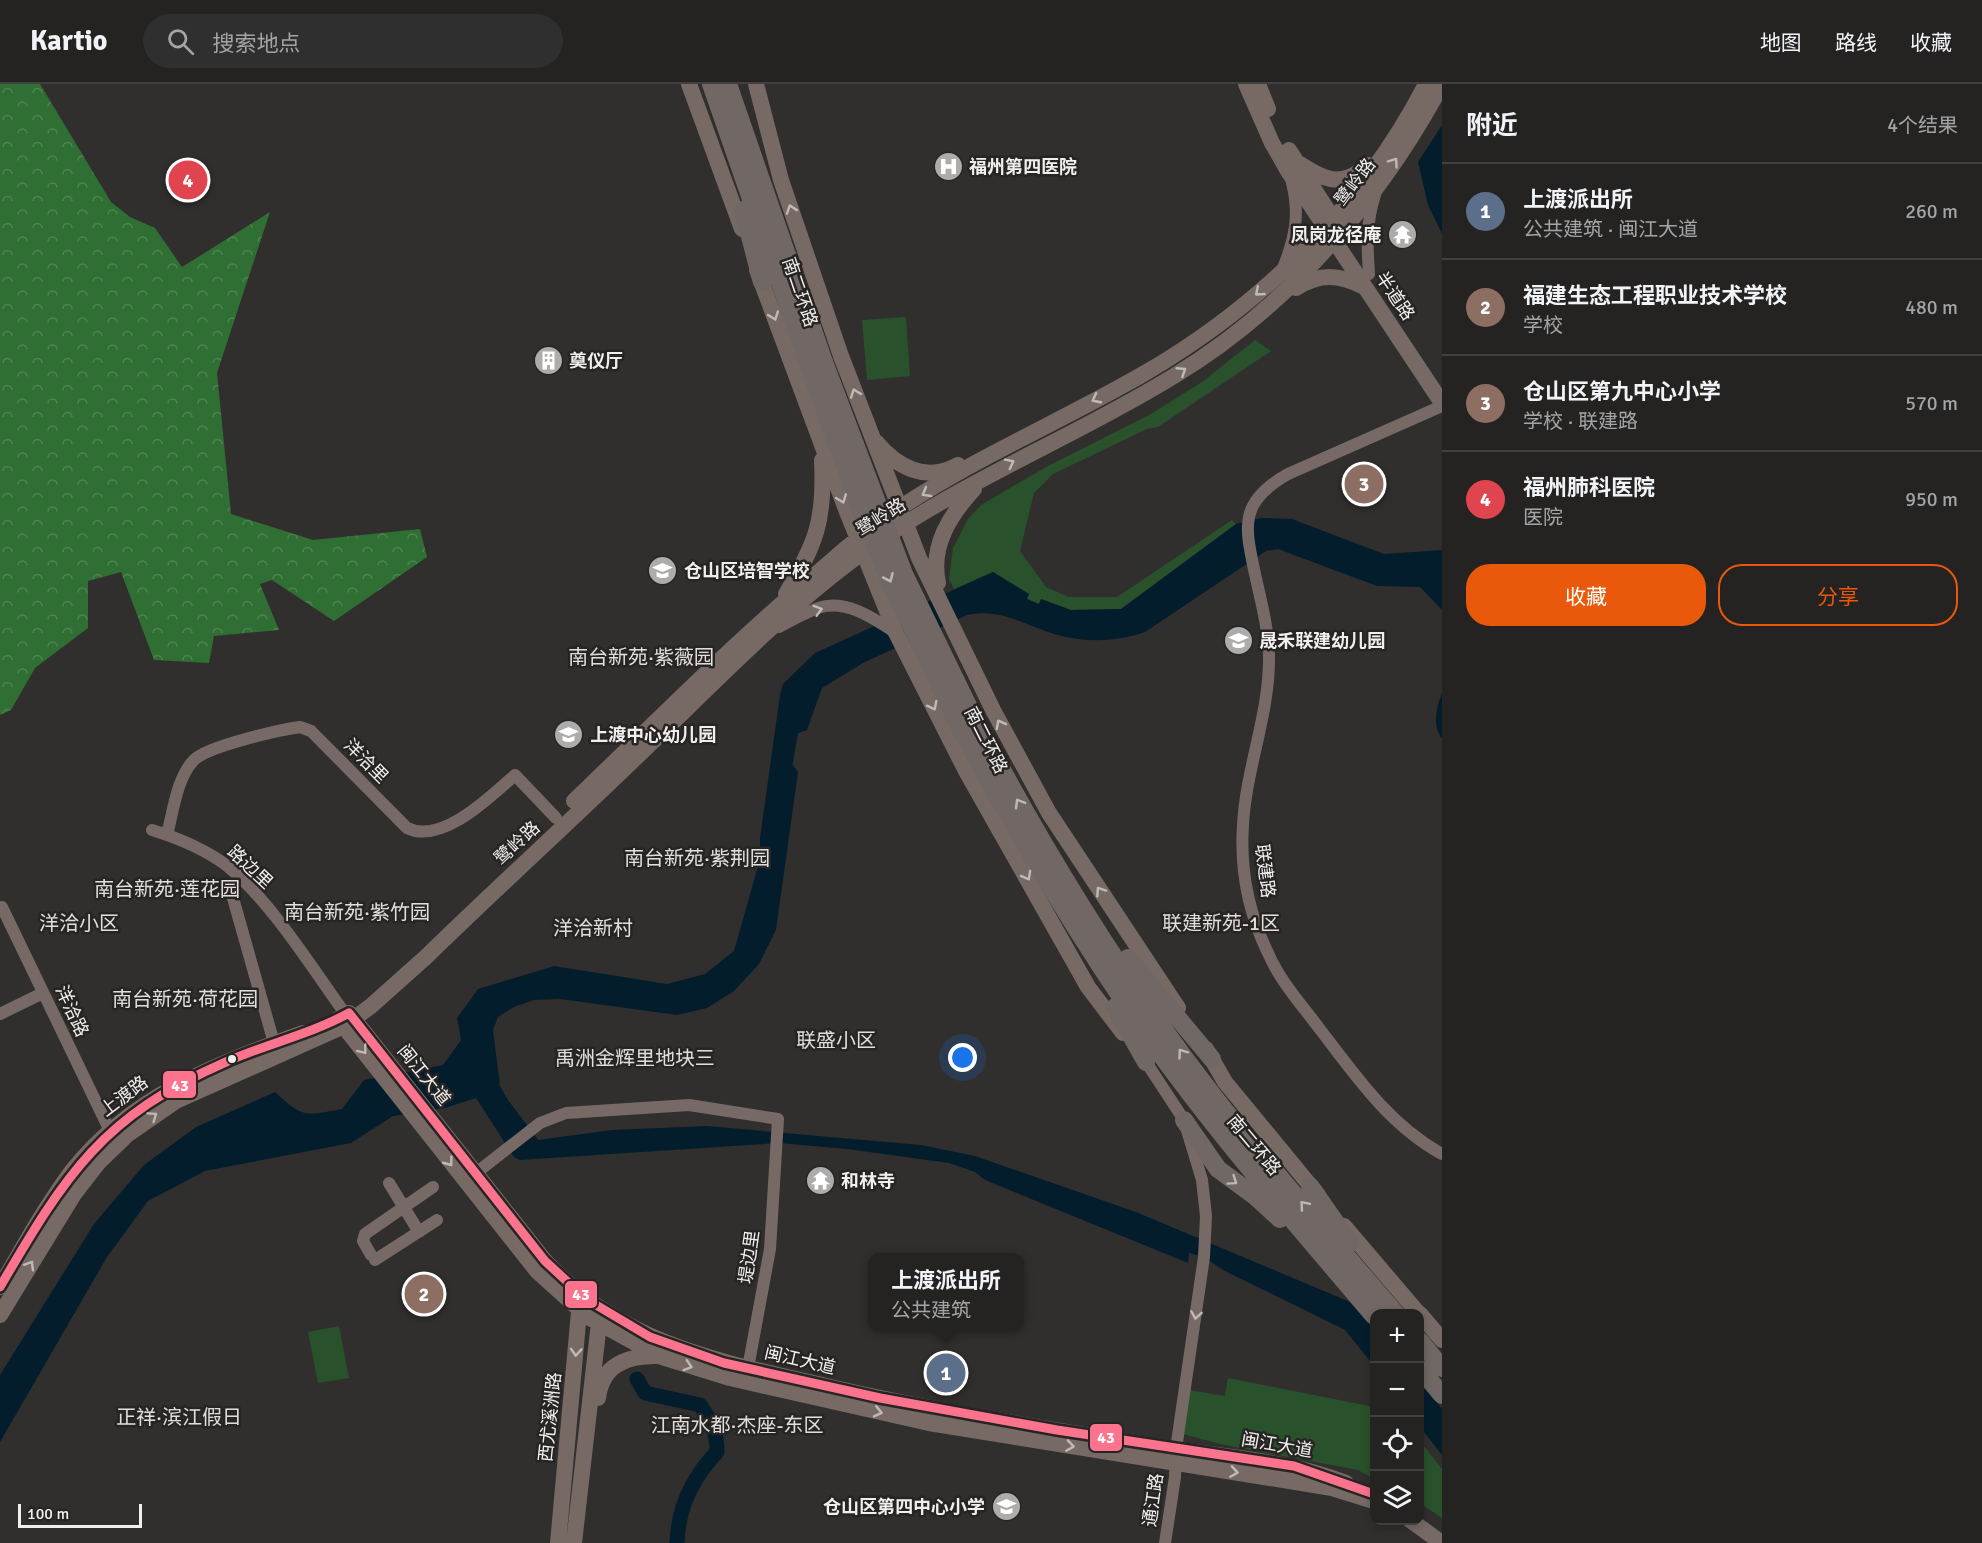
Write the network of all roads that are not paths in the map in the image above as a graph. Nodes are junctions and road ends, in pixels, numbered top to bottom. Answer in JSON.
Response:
{"nodes":[{"id":1,"x":689,"y":84,"type":"edge"},
{"id":2,"x":699,"y":84,"type":"edge"},
{"id":3,"x":711,"y":84,"type":"edge"},
{"id":4,"x":728,"y":84,"type":"edge"},
{"id":5,"x":736,"y":84,"type":"edge"},
{"id":6,"x":756,"y":84,"type":"edge"},
{"id":7,"x":1246,"y":84,"type":"edge"},
{"id":8,"x":1258,"y":84,"type":"edge"},
{"id":9,"x":1426,"y":84,"type":"edge"},
{"id":10,"x":1442,"y":84,"type":"edge"},
{"id":11,"x":1389,"y":146,"type":"junction"},
{"id":12,"x":726,"y":155,"type":"junction"},
{"id":13,"x":1292,"y":166,"type":"junction"},
{"id":14,"x":762,"y":182,"type":"junction"},
{"id":15,"x":1379,"y":184,"type":"junction"},
{"id":16,"x":754,"y":209,"type":"junction"},
{"id":17,"x":1334,"y":229,"type":"junction"},
{"id":18,"x":1281,"y":273,"type":"junction"},
{"id":19,"x":1368,"y":281,"type":"junction"},
{"id":20,"x":762,"y":282,"type":"junction"},
{"id":21,"x":1271,"y":306,"type":"junction"},
{"id":22,"x":817,"y":364,"type":"junction"},
{"id":23,"x":1442,"y":383,"type":"edge"},
{"id":24,"x":1442,"y":405,"type":"edge"},
{"id":25,"x":870,"y":434,"type":"junction"},
{"id":26,"x":821,"y":444,"type":"junction"},
{"id":27,"x":998,"y":451,"type":"junction"},
{"id":28,"x":988,"y":474,"type":"junction"},
{"id":29,"x":898,"y":509,"type":"junction"},
{"id":30,"x":906,"y":525,"type":"junction"},
{"id":31,"x":860,"y":545,"type":"junction"},
{"id":32,"x":942,"y":604,"type":"junction"},
{"id":33,"x":779,"y":607,"type":"junction"},
{"id":34,"x":896,"y":633,"type":"junction"},
{"id":35,"x":765,"y":634,"type":"junction"},
{"id":36,"x":556,"y":818,"type":"junction"},
{"id":37,"x":152,"y":830,"type":"dead end"},
{"id":38,"x":167,"y":835,"type":"junction"},
{"id":39,"x":1063,"y":893,"type":"junction"},
{"id":40,"x":234,"y":898,"type":"dead end"},
{"id":41,"x":2,"y":907,"type":"dead end"},
{"id":42,"x":44,"y":993,"type":"junction"},
{"id":43,"x":0,"y":1014,"type":"edge"},
{"id":44,"x":346,"y":1018,"type":"junction"},
{"id":45,"x":274,"y":1043,"type":"junction"},
{"id":46,"x":1212,"y":1059,"type":"junction"},
{"id":47,"x":1146,"y":1062,"type":"junction"},
{"id":48,"x":421,"y":1113,"type":"junction"},
{"id":49,"x":1184,"y":1120,"type":"junction"},
{"id":50,"x":110,"y":1131,"type":"junction"},
{"id":51,"x":1442,"y":1154,"type":"edge"},
{"id":52,"x":476,"y":1173,"type":"junction"},
{"id":53,"x":389,"y":1183,"type":"dead end"},
{"id":54,"x":1310,"y":1186,"type":"junction"},
{"id":55,"x":433,"y":1187,"type":"dead end"},
{"id":56,"x":404,"y":1207,"type":"junction"},
{"id":57,"x":437,"y":1220,"type":"dead end"},
{"id":58,"x":419,"y":1232,"type":"junction"},
{"id":59,"x":0,"y":1287,"type":"edge"},
{"id":60,"x":580,"y":1302,"type":"junction"},
{"id":61,"x":1380,"y":1309,"type":"edge"},
{"id":62,"x":1380,"y":1309,"type":"edge"},
{"id":63,"x":1381,"y":1309,"type":"edge"},
{"id":64,"x":1415,"y":1309,"type":"edge"},
{"id":65,"x":0,"y":1315,"type":"edge"},
{"id":66,"x":600,"y":1317,"type":"junction"},
{"id":67,"x":1424,"y":1320,"type":"edge"},
{"id":68,"x":1442,"y":1340,"type":"edge"},
{"id":69,"x":1424,"y":1347,"type":"edge"},
{"id":70,"x":658,"y":1356,"type":"junction"},
{"id":71,"x":748,"y":1368,"type":"junction"},
{"id":72,"x":1442,"y":1368,"type":"edge"},
{"id":73,"x":1424,"y":1375,"type":"edge"},
{"id":74,"x":1442,"y":1395,"type":"edge"},
{"id":75,"x":1176,"y":1456,"type":"junction"},
{"id":76,"x":582,"y":1463,"type":"junction"},
{"id":77,"x":1370,"y":1492,"type":"edge"},
{"id":78,"x":1370,"y":1500,"type":"edge"},
{"id":79,"x":1424,"y":1522,"type":"edge"},
{"id":80,"x":1416,"y":1525,"type":"edge"},
{"id":81,"x":1442,"y":1533,"type":"edge"},
{"id":82,"x":558,"y":1543,"type":"edge"},
{"id":83,"x":574,"y":1543,"type":"edge"},
{"id":84,"x":1165,"y":1543,"type":"edge"},
{"id":85,"x":1442,"y":1543,"type":"edge"}],
"edges":[{"from":1,"to":20,"type":"main road"},
{"from":2,"to":12,"type":"highway"},
{"from":3,"to":16,"type":"highway","name":"南二环路"},
{"from":4,"to":14,"type":"highway","name":"南二环路"},
{"from":5,"to":14,"type":"highway"},
{"from":25,"to":6,"type":"main road","one_way":true},
{"from":7,"to":13,"type":"main road","name":"半道路"},
{"from":8,"to":13,"type":"main road","name":"半道路"},
{"from":9,"to":11,"type":"main road","name":"鹭岭路"},
{"from":15,"to":10,"type":"main road","name":"鹭岭路","one_way":true},
{"from":11,"to":13,"type":"main road"},
{"from":11,"to":17,"type":"main road","name":"鹭岭路"},
{"from":12,"to":16,"type":"highway"},
{"from":12,"to":20,"type":"highway"},
{"from":13,"to":17,"type":"main road","name":"半道路"},
{"from":13,"to":18,"type":"street"},
{"from":14,"to":22,"type":"highway","name":"南二环路"},
{"from":15,"to":17,"type":"main road","name":"鹭岭路"},
{"from":15,"to":19,"type":"street"},
{"from":16,"to":22,"type":"highway","name":"南二环路"},
{"from":17,"to":18,"type":"main road","name":"鹭岭路"},
{"from":17,"to":19,"type":"main road","name":"半道路"},
{"from":17,"to":21,"type":"main road","name":"鹭岭路"},
{"from":18,"to":27,"type":"main road","name":"鹭岭路","one_way":true},
{"from":19,"to":21,"type":"main road"},
{"from":19,"to":23,"type":"main road","name":"半道路"},
{"from":19,"to":24,"type":"main road","name":"半道路"},
{"from":20,"to":26,"type":"main road","one_way":true},
{"from":28,"to":21,"type":"main road","name":"鹭岭路","one_way":true},
{"from":22,"to":39,"type":"highway","name":"南二环路","bridge":true},
{"from":24,"to":51,"type":"street","name":"联建路"},
{"from":25,"to":27,"type":"main road"},
{"from":25,"to":29,"type":"main road"},
{"from":26,"to":31,"type":"main road","one_way":true},
{"from":26,"to":33,"type":"main road"},
{"from":27,"to":29,"type":"main road","name":"鹭岭路","one_way":true},
{"from":28,"to":30,"type":"main road","name":"鹭岭路"},
{"from":28,"to":32,"type":"main road"},
{"from":29,"to":30,"type":"main road"},
{"from":29,"to":31,"type":"main road","name":"鹭岭路"},
{"from":30,"to":31,"type":"main road","name":"鹭岭路"},
{"from":30,"to":32,"type":"main road"},
{"from":31,"to":33,"type":"main road","name":"鹭岭路"},
{"from":31,"to":34,"type":"main road"},
{"from":31,"to":35,"type":"main road","name":"鹭岭路"},
{"from":46,"to":32,"type":"main road","one_way":true},
{"from":33,"to":36,"type":"main road","name":"鹭岭路"},
{"from":35,"to":34,"type":"street","one_way":true},
{"from":34,"to":47,"type":"main road","one_way":true},
{"from":35,"to":44,"type":"main road","name":"鹭岭路"},
{"from":36,"to":38,"type":"street","name":"洋洽里"},
{"from":36,"to":44,"type":"main road","name":"鹭岭路"},
{"from":37,"to":38,"type":"street","name":"路边里"},
{"from":38,"to":44,"type":"street","name":"路边里"},
{"from":39,"to":46,"type":"highway"},
{"from":39,"to":47,"type":"highway"},
{"from":39,"to":61,"type":"highway","name":"南二环路"},
{"from":40,"to":45,"type":"street"},
{"from":41,"to":42,"type":"street","name":"洋洽路"},
{"from":42,"to":43,"type":"street"},
{"from":42,"to":50,"type":"street","name":"洋洽路"},
{"from":44,"to":45,"type":"main road","name":"上渡路"},
{"from":44,"to":48,"type":"main road","name":"闽江大道"},
{"from":65,"to":44,"type":"main road","name":"上渡路","one_way":true},
{"from":45,"to":50,"type":"main road","name":"上渡路"},
{"from":46,"to":54,"type":"main road"},
{"from":47,"to":49,"type":"street","name":"通江路"},
{"from":48,"to":52,"type":"main road","name":"闽江大道"},
{"from":48,"to":60,"type":"main road","name":"闽江大道","one_way":true},
{"from":49,"to":62,"type":"highway","one_way":true},
{"from":49,"to":75,"type":"street","name":"通江路","one_way":true},
{"from":50,"to":59,"type":"main road","name":"上渡路"},
{"from":52,"to":60,"type":"main road","name":"闽江大道"},
{"from":52,"to":71,"type":"street","name":"堤边里"},
{"from":53,"to":56,"type":"street"},
{"from":63,"to":54,"type":"highway","one_way":true},
{"from":54,"to":64,"type":"main road"},
{"from":55,"to":56,"type":"street"},
{"from":56,"to":58,"type":"street"},
{"from":56,"to":58,"type":"street"},
{"from":57,"to":58,"type":"street"},
{"from":60,"to":66,"type":"main road","name":"闽江大道"},
{"from":60,"to":82,"type":"main road","name":"西尤溪洲路","one_way":true},
{"from":66,"to":70,"type":"main road","name":"闽江大道"},
{"from":66,"to":71,"type":"main road","name":"闽江大道"},
{"from":66,"to":76,"type":"main road","name":"西尤溪洲路"},
{"from":67,"to":68,"type":"main road"},
{"from":69,"to":72,"type":"highway"},
{"from":70,"to":75,"type":"main road","name":"闽江大道","one_way":true},
{"from":70,"to":76,"type":"main road"},
{"from":71,"to":75,"type":"main road","name":"闽江大道"},
{"from":73,"to":74,"type":"highway"},
{"from":75,"to":77,"type":"main road","name":"闽江大道"},
{"from":75,"to":78,"type":"main road","name":"闽江大道","one_way":true},
{"from":75,"to":84,"type":"street","name":"通江路"},
{"from":76,"to":83,"type":"main road","name":"西尤溪洲路"},
{"from":79,"to":81,"type":"main road"},
{"from":80,"to":85,"type":"main road"}]}
